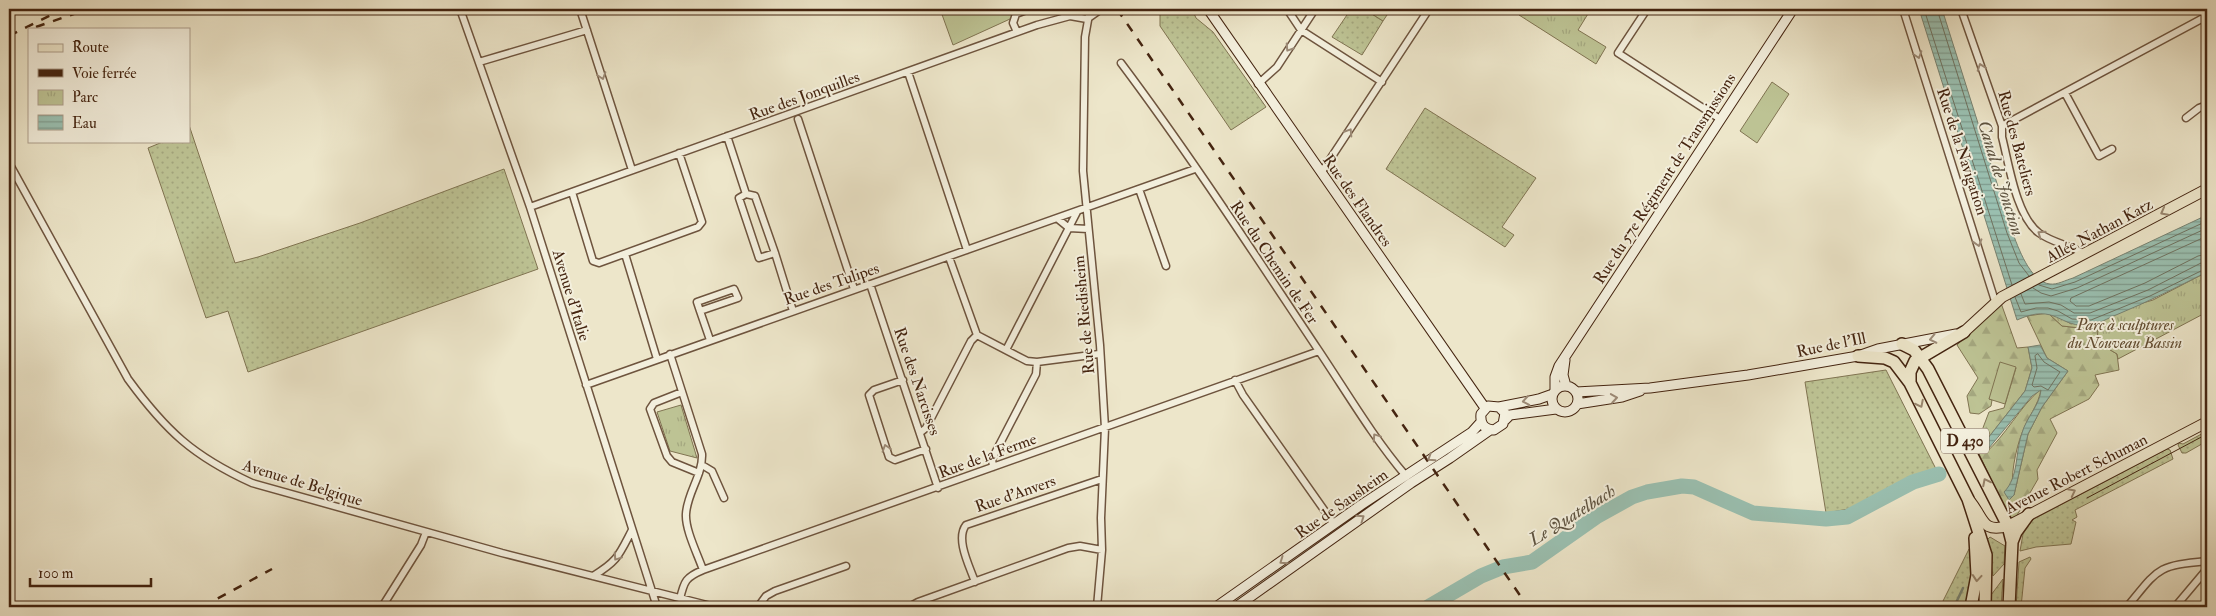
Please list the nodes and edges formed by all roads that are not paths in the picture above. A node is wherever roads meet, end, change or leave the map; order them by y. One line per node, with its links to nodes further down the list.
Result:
1 (460, 9): 19 (street, Avenue d'Italie)
2 (580, 9): 16 (street)
3 (1029, 9): 18 (street)
4 (1090, 9): 15 (street, Rue de Riedisheim)
5 (1101, 9): 15 (street)
6 (1208, 9): 23 (main road, Rue des Flandres)
7 (1287, 9): 17 (street)
8 (1314, 9): 17 (street)
9 (1429, 9): 22 (street)
10 (1647, 9): 26 (street)
11 (1903, 9): 55 (street, Rue de la Navigation, one-way to 55)
12 (1963, 9): 29 (street, Rue des Bateliers, one-way to 12)
13 (1788, 10): 26 (main road, Rue du 57e Régiment de Transmissions)
14 (2207, 16): 24 (street)
15 (1087, 19): 18 (street, Rue des Jonquilles); 42 (street, Rue de Riedisheim)
16 (587, 30): 19 (street); 35 (street, one-way to 35)
17 (1301, 30): 22 (street); 23 (street, one-way to 23)
18 (1017, 32): 21 (street, Rue des Jonquilles)
19 (479, 62): 41 (street, Avenue d'Italie)
20 (1121, 63): 34 (street, Rue du Chemin de Fer)
21 (908, 72): 30 (street, Rue des Jonquilles); 47 (street)
22 (1382, 82): 36 (street, one-way to 22)
23 (1258, 84): 36 (main road, Rue des Flandres)
24 (2065, 93): 29 (street); 31 (street)
25 (2207, 105): 27 (street)
26 (1720, 118): 69 (main road, Rue du 57e Régiment de Transmissions)
27 (2186, 118)
28 (798, 119): 54 (street)
29 (2002, 126): 50 (street, Rue des Bateliers, one-way to 29)
30 (727, 136): 32 (street, Rue des Jonquilles); 40 (street)
31 (2112, 149)
32 (679, 153): 35 (street, Rue des Jonquilles); 49 (street)
33 (9, 163): 104 (street, Avenue de Belgique)
34 (1195, 169): 37 (street, Rue des Tulipes); 63 (street, Rue du Chemin de Fer)
35 (632, 170): 39 (street, Rue des Jonquilles)
36 (1321, 172): 82 (main road, Rue des Flandres)
37 (1139, 188): 42 (street, Rue des Tulipes); 52 (street)
38 (2207, 189): 50 (main road, Allée Nathan Katz, one-way to 50)
39 (572, 192): 41 (street, Rue des Jonquilles); 49 (street)
40 (746, 194): 48 (street); 48 (street)
41 (530, 207): 74 (street, Avenue d'Italie)
42 (1086, 208): 43 (street, Rue des Tulipes); 46 (street, Rue de Riedisheim)
43 (1077, 212): 44 (street, Rue des Tulipes); 45 (street)
44 (1058, 218): 45 (street); 47 (street, Rue des Tulipes)
45 (1069, 228): 46 (street); 62 (street)
46 (1088, 229): 65 (street, Rue de Riedisheim)
47 (967, 250): 51 (street, Rue des Tulipes)
48 (774, 253): 57 (street)
49 (625, 254): 68 (street)
50 (2084, 254): 55 (main road, Allée Nathan Katz)
51 (949, 256): 53 (street, Rue des Tulipes); 59 (street)
52 (1166, 266)
53 (870, 284): 54 (street, Rue des Tulipes); 71 (street, Rue des Narcisses)
54 (854, 289): 57 (street, Rue des Tulipes)
55 (1999, 299): 58 (main road)
56 (700, 311): 56 (street); 60 (street)
57 (793, 311): 60 (street, Rue des Tulipes)
58 (1964, 332): 61 (main road, Rue de l'Ill, one-way to 61); 67 (highway)
59 (977, 335): 62 (street); 89 (street)
60 (710, 340): 64 (street, Rue des Tulipes)
61 (1902, 344): 66 (main road, Rue de l'Ill); 67 (highway, D 430)
62 (1006, 350): 70 (street)
63 (1319, 351): 72 (street, Rue de la Ferme); 95 (street, Rue du Chemin de Fer, one-way to 63)
64 (670, 354): 68 (street, Rue des Tulipes); 77 (street)
65 (1099, 354): 70 (street); 87 (street, Rue de Riedisheim)
66 (1858, 356): 73 (highway, D 430); 76 (main road, Rue de l'Ill)
67 (1920, 357): 73 (highway); 102 (highway, D 430, one-way to 67)
68 (657, 359): 74 (street, Rue des Tulipes)
69 (1564, 359): 75 (main road); 78 (main road, Rue du 57e Régiment de Transmissions)
70 (1037, 362): 92 (street)
71 (903, 380): 89 (street, Rue des Narcisses); 90 (street, one-way to 71)
72 (1234, 380): 87 (street, Rue de la Ferme); 101 (street)
73 (1910, 383): 98 (highway, D 430, one-way to 98)
74 (586, 385): 103 (street, Avenue d'Italie)
75 (1566, 386): 78 (main road); 79 (main road)
76 (1650, 388): 79 (main road, Rue de l'Ill); 80 (main road, Rue de l'Ill, one-way to 76)
77 (682, 392): 91 (street); 93 (street)
78 (1554, 392): 81 (main road, one-way to 81); 83 (main road)
79 (1576, 392): 80 (main road)
80 (1577, 404): 83 (main road)
81 (1500, 407): 82 (main road); 84 (main road)
82 (1485, 408): 85 (main road)
83 (1556, 409): 84 (main road)
84 (1505, 420): 88 (main road)
85 (1481, 422): 88 (main road); 95 (main road, Rue de Sausheim, one-way to 95)
86 (2207, 422): 100 (main road, Avenue Robert Schuman, one-way to 86)
87 (1105, 428): 92 (street, Rue de la Ferme); 94 (street, Rue de Riedisheim)
88 (1490, 430): 95 (main road, Rue de Sausheim)
89 (921, 432): 90 (street, Rue des Narcisses)
90 (926, 449): 96 (street, Rue des Narcisses)
91 (702, 465): 93 (street); 97 (street)
92 (993, 467): 96 (street, Rue de la Ferme)
93 (699, 472): 111 (street)
94 (1102, 479): 107 (street, Rue de Riedisheim); 113 (street, Rue d'Anvers)
95 (1408, 479): 101 (main road, Rue de Sausheim); 105 (main road, Rue de Sausheim, one-way to 95)
96 (938, 488): 111 (street, Rue de la Ferme)
97 (724, 498)
98 (1968, 499): 99 (highway, D 430); 102 (main road, Avenue Robert Schuman)
99 (1972, 514): 124 (highway, one-way to 124); 125 (highway, D 430)
100 (2029, 514): 102 (main road, Avenue Robert Schuman); 106 (highway)
101 (1334, 524): 105 (main road); 122 (main road, Rue de Sausheim, one-way to 122)
102 (2008, 526): 106 (highway, D 430)
103 (632, 530): 112 (street, one-way to 112); 114 (street, Avenue d'Italie)
104 (426, 532): 112 (street, Avenue de Belgique); 117 (street)
105 (1340, 533): 123 (main road, Rue de Sausheim)
106 (2012, 542): 126 (highway, D 430)
107 (1102, 550): 113 (street); 121 (street, Rue de Riedisheim)
108 (2207, 561): 127 (street)
109 (846, 566): 119 (street)
110 (2207, 569): 128 (street)
111 (703, 570): 115 (street, Rue de la Ferme)
112 (593, 576): 114 (street, Avenue de Belgique)
113 (975, 582): 120 (street)
114 (653, 591): 115 (street, Avenue de Belgique); 116 (street, Avenue d'Italie)
115 (680, 599): 118 (street, Avenue de Belgique)
116 (656, 606)
117 (382, 607)
118 (714, 607)
119 (758, 607)
120 (909, 607)
121 (1096, 607)
122 (1216, 607)
123 (1236, 607)
124 (1971, 607)
125 (1985, 607)
126 (2009, 607)
127 (2128, 607)
128 (2175, 607)

